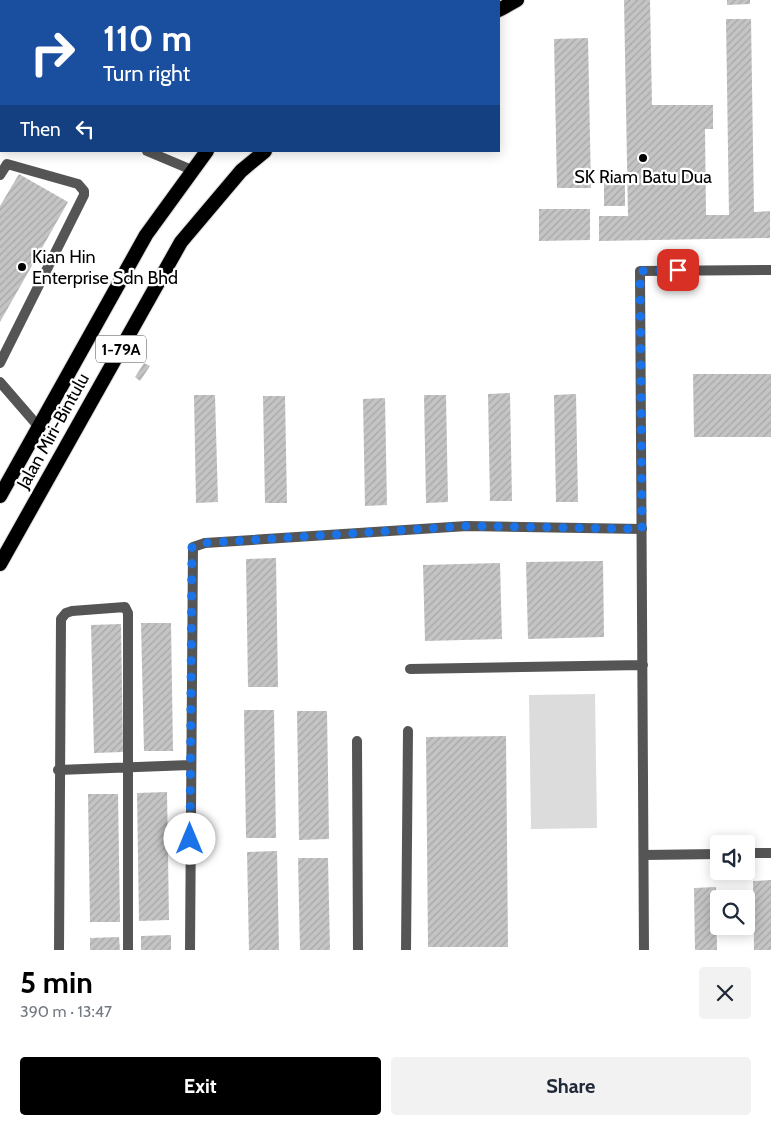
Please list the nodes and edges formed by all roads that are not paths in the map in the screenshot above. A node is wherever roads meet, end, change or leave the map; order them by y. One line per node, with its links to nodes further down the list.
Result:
1 (517, 0): 2 (highway)
2 (500, 9)
3 (149, 152): 6 (street)
4 (206, 152): 6 (highway, Jalan Miri-Bintulu)
5 (264, 152): 14 (highway, Jalan Miri-Bintulu / 1-79A)
6 (192, 170): 11 (highway, Jalan Miri-Bintulu)
7 (1, 171): 9 (street)
8 (771, 270): 13 (street)
9 (0, 363)
10 (0, 382): 11 (street)
11 (38, 426): 12 (highway, Jalan Miri-Bintulu)
12 (0, 496)
13 (642, 529): 15 (street); 19 (street)
14 (0, 564)
15 (643, 665): 16 (street); 25 (street)
16 (410, 669)
17 (408, 731): 30 (street)
18 (357, 741): 29 (street)
19 (190, 765): 20 (street); 28 (street)
20 (127, 769): 21 (street); 21 (street); 27 (street)
21 (58, 770): 26 (street)
22 (771, 853): 24 (street)
23 (710, 854): 25 (street)
24 (755, 854)
25 (644, 855): 31 (street)
26 (59, 950)
27 (128, 950)
28 (190, 950)
29 (358, 950)
30 (406, 950)
31 (644, 950)

